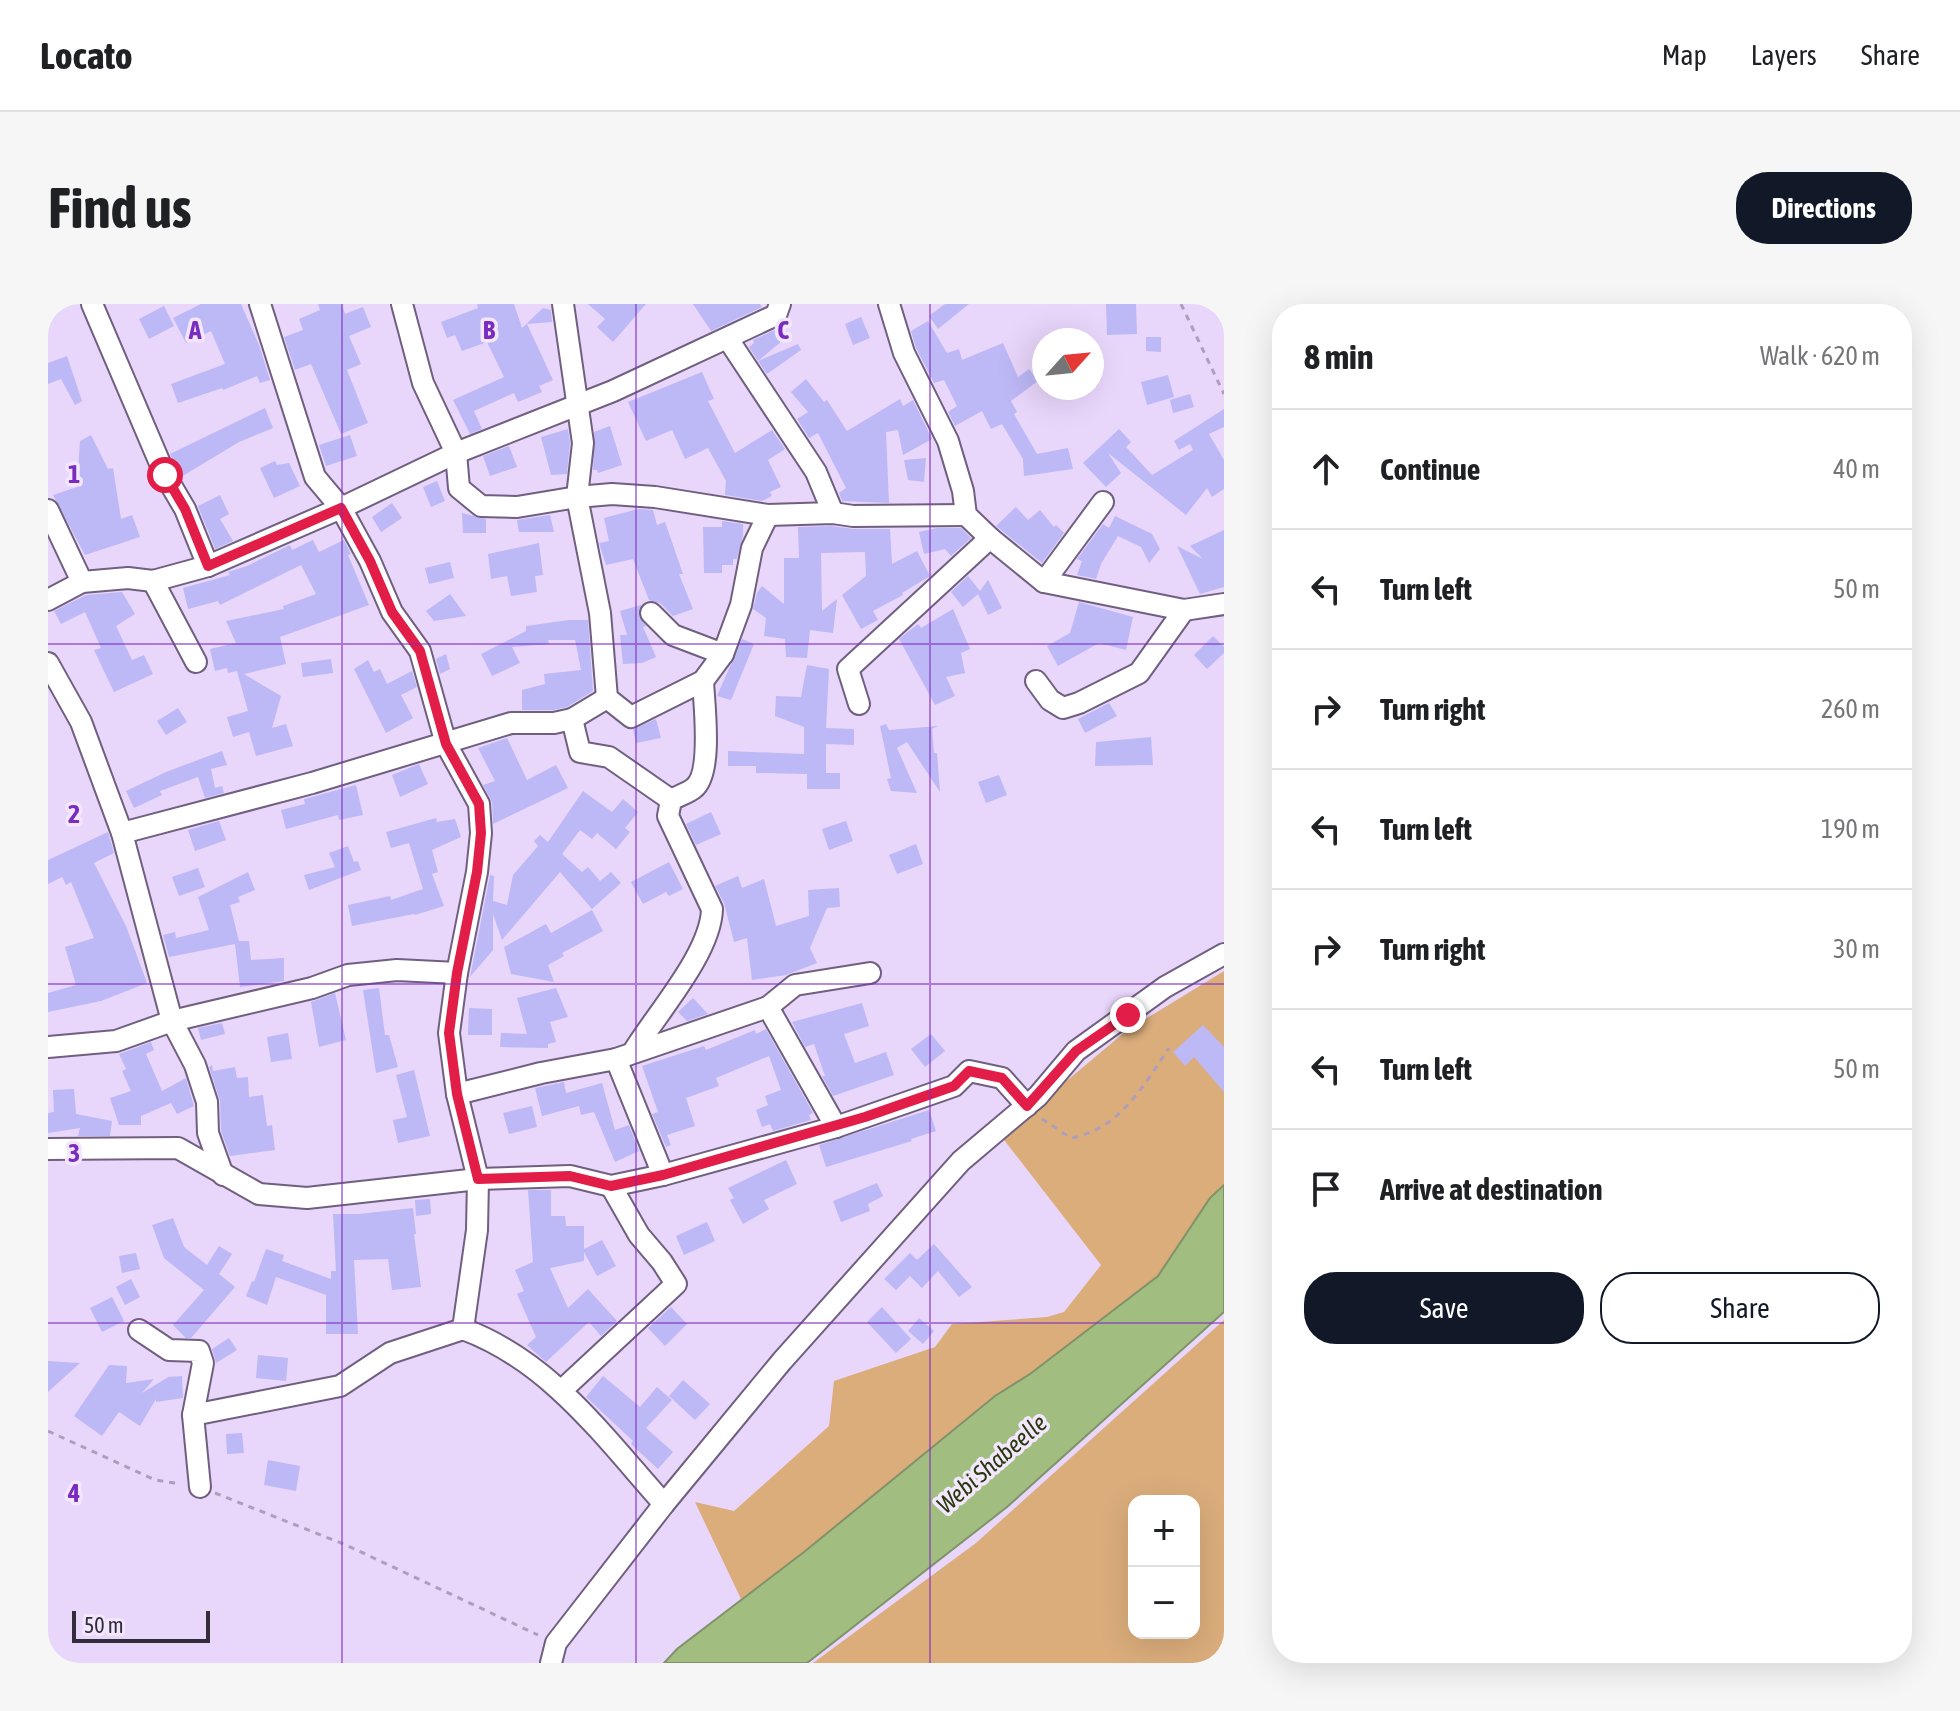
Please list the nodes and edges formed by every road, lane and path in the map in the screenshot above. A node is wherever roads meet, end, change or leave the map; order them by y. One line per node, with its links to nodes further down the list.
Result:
1 (92, 304): 20 (street)
2 (260, 304): 14 (street)
3 (402, 304): 11 (street)
4 (563, 304): 10 (street)
5 (780, 304): 8 (street)
6 (889, 304): 18 (street)
7 (1181, 304): 9 (path)
8 (728, 339): 10 (street); 16 (street)
9 (1224, 394)
10 (576, 406): 11 (street); 12 (street)
11 (456, 453): 12 (street); 14 (street)
12 (577, 497): 17 (street); 33 (street)
13 (1103, 502): 23 (street)
14 (341, 508): 20 (street); 36 (street)
15 (48, 510): 22 (street)
16 (833, 513): 17 (street); 18 (street)
17 (768, 515): 28 (street)
18 (966, 515): 19 (street)
19 (990, 538): 23 (street); 34 (street)
20 (208, 566): 21 (street)
21 (153, 581): 22 (street); 29 (street)
22 (82, 582): 24 (street)
23 (1044, 582): 26 (street)
24 (48, 600)
25 (1224, 604): 26 (street)
26 (1184, 610): 32 (street)
27 (651, 613): 28 (street)
28 (723, 654): 31 (street)
29 (196, 662)
30 (48, 663): 38 (street)
31 (703, 681): 33 (street); 37 (street)
32 (1036, 681)
33 (607, 698): 35 (street)
34 (859, 704)
35 (572, 719): 36 (street); 37 (street)
36 (446, 744): 38 (street); 40 (street)
37 (671, 800): 46 (street)
38 (122, 833): 43 (street)
39 (1224, 954): 48 (street)
40 (457, 973): 43 (street); 47 (street)
41 (870, 973): 42 (street)
42 (768, 1007): 46 (street); 49 (street)
43 (172, 1021): 44 (street); 51 (street)
44 (49, 1045)
45 (1169, 1048): 48 (path)
46 (625, 1056): 47 (street); 52 (street)
47 (457, 1094): 53 (street)
48 (1027, 1106): 49 (street); 61 (street)
49 (836, 1127): 52 (street)
50 (48, 1149): 51 (street)
51 (223, 1175): 53 (street)
52 (663, 1175): 54 (street)
53 (478, 1179): 54 (street); 55 (street)
54 (611, 1186): 57 (street)
55 (463, 1329): 57 (street); 58 (street)
56 (139, 1330): 58 (street)
57 (562, 1390): 61 (street)
58 (193, 1415): 60 (street)
59 (48, 1431): 60 (path)
60 (200, 1487): 62 (path)
61 (664, 1504): 62 (street)
62 (554, 1653)

